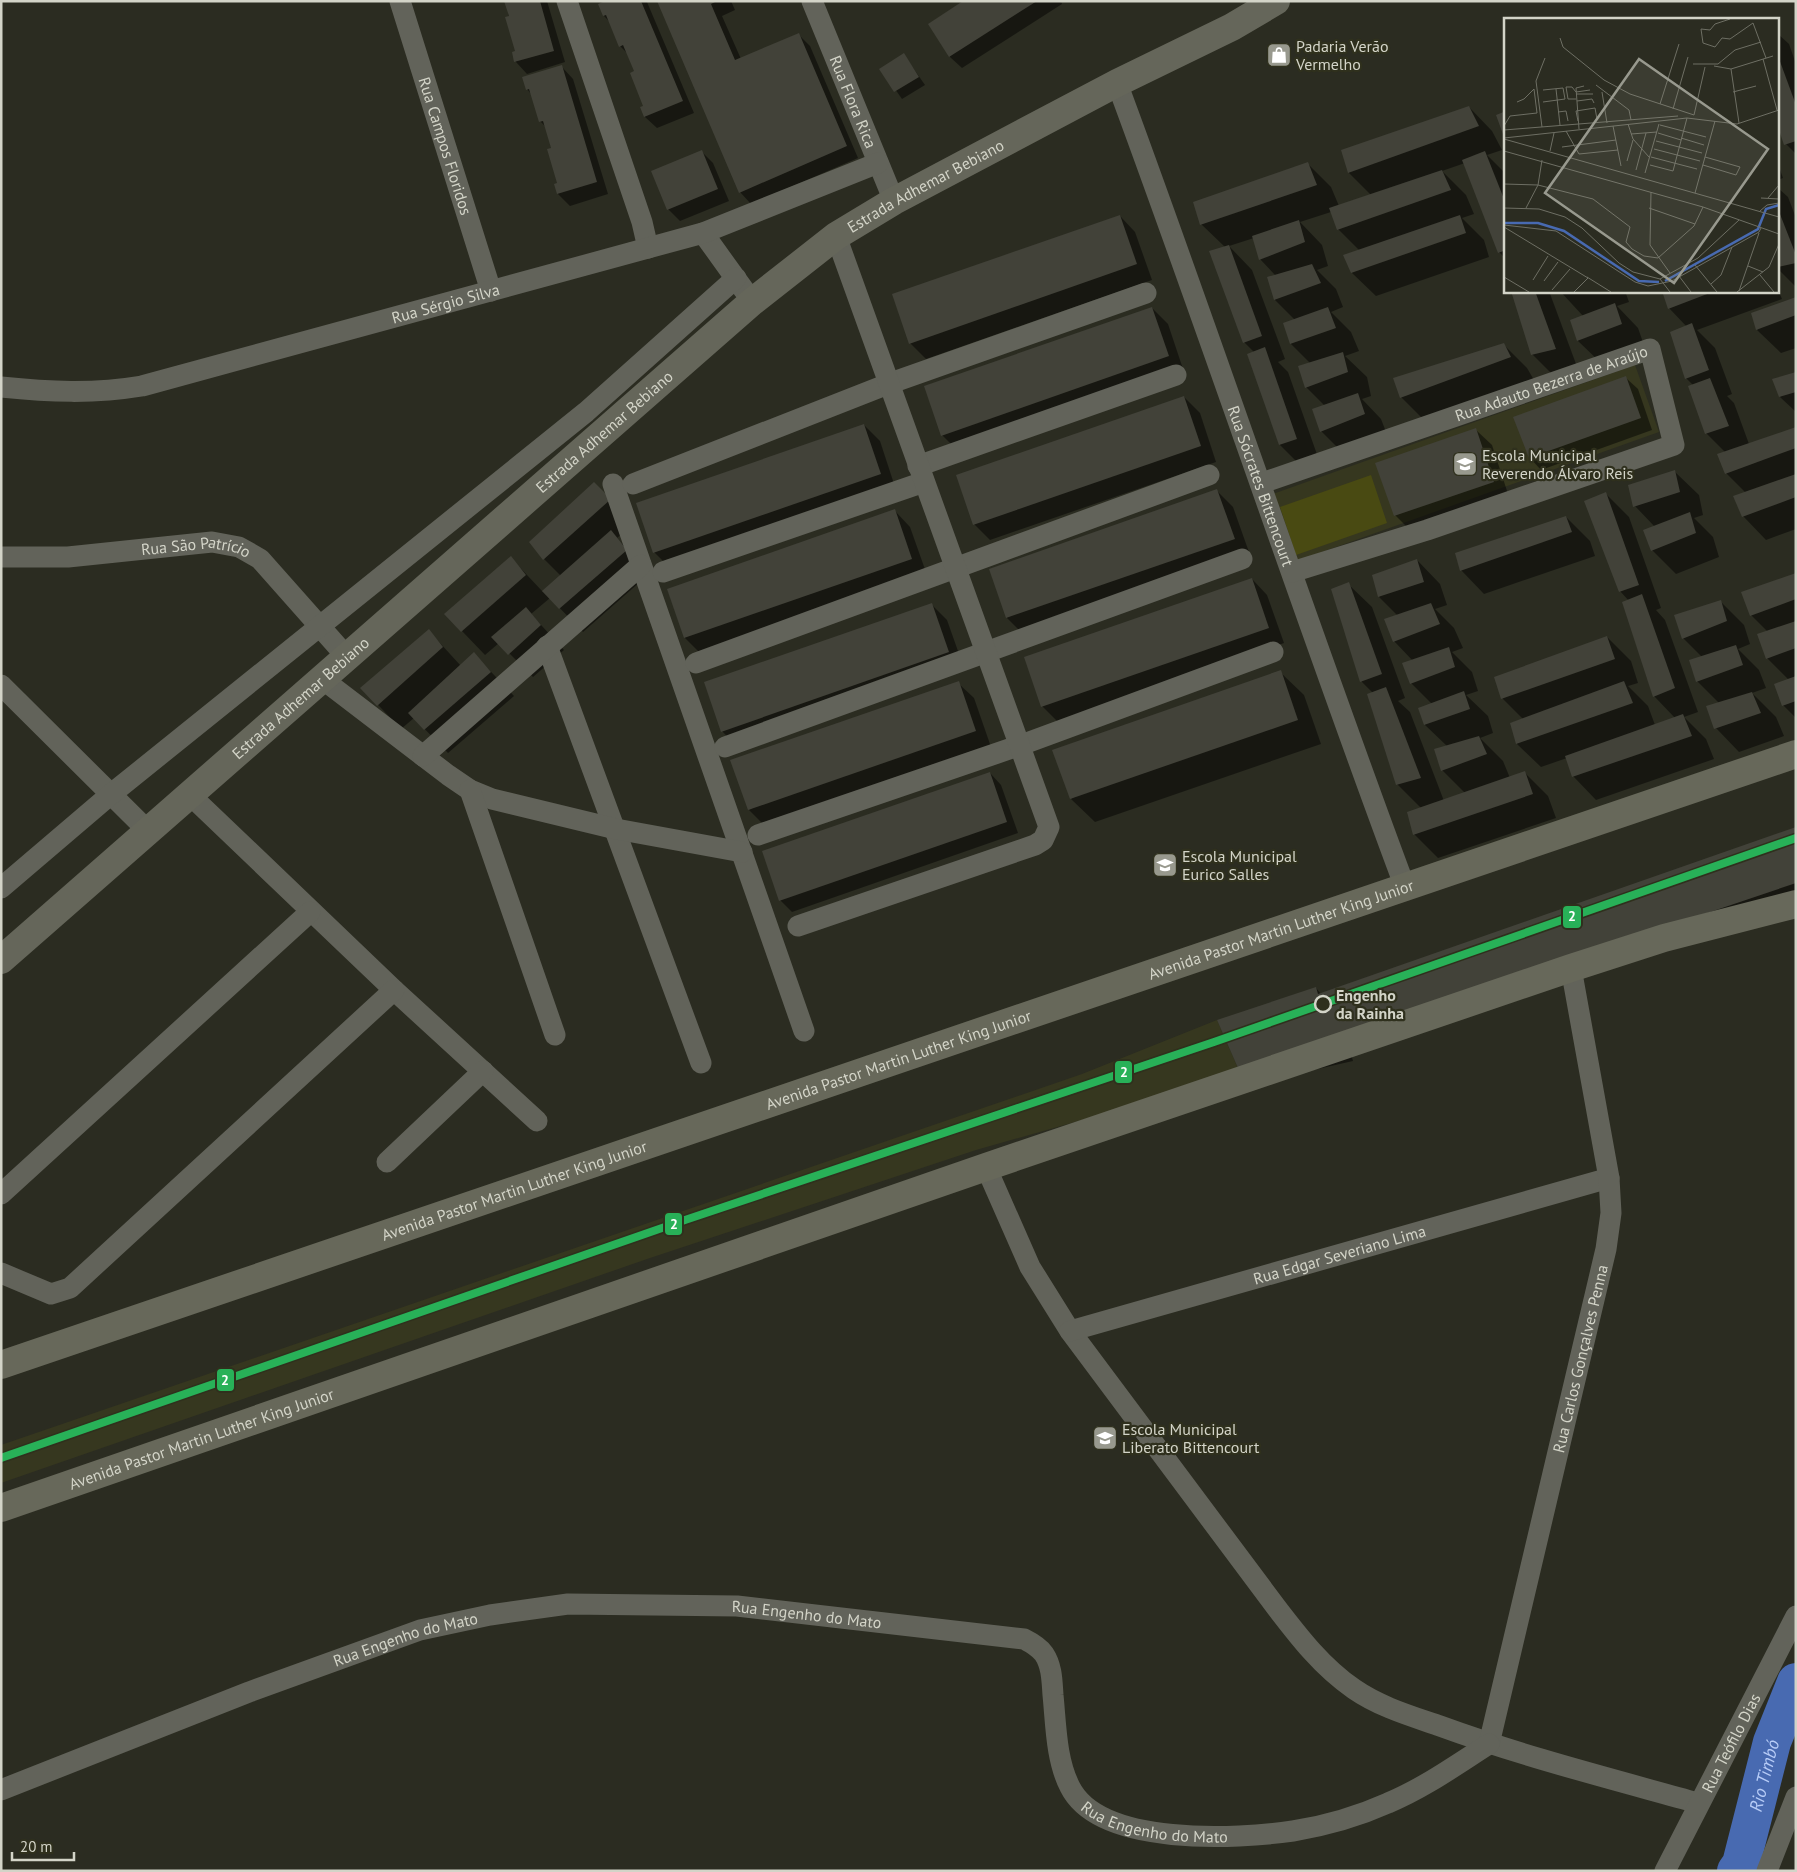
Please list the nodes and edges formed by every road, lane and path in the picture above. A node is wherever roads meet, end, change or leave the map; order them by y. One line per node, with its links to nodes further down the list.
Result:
1 (400, 1): 12 (street, Rua Campos Floridos)
2 (567, 1): 10 (street)
3 (812, 1): 6 (street, Rua Flora Rica)
4 (1276, 1): 5 (main road, Estrada Adhemar Bebiano)
5 (1117, 83): 7 (main road, Estrada Adhemar Bebiano); 20 (street, Rua Sócrates Bittencourt)
6 (878, 163): 7 (street, Rua Flora Rica); 8 (street, Rua Sérgio Silva)
7 (894, 201): 9 (main road, Estrada Adhemar Bebiano)
8 (704, 233): 10 (street, Rua Sérgio Silva); 11 (street)
9 (836, 236): 14 (main road, Estrada Adhemar Bebiano); 16 (street)
10 (648, 248): 12 (street, Rua Sérgio Silva)
11 (736, 278): 14 (street); 27 (street, Estrada Adhemar Bebiano)
12 (491, 291): 17 (street, Rua Sérgio Silva)
13 (1146, 293): 16 (street)
14 (752, 302): 31 (main road, Estrada Adhemar Bebiano)
15 (1176, 375): 18 (street)
16 (888, 384): 18 (street); 23 (street)
17 (1, 387)
18 (921, 474): 24 (street); 25 (street)
19 (1209, 475): 24 (street)
20 (1262, 483): 26 (street, Rua Sócrates Bittencourt); 26 (street, Rua Adauto Bezerra de Araújo)
21 (1, 557): 27 (street, Rua São Patrício)
22 (1242, 559): 29 (street)
23 (641, 565): 28 (street); 45 (street)
24 (957, 569): 29 (street); 32 (street)
25 (663, 572)
26 (1292, 572): 46 (street, Rua Sócrates Bittencourt)
27 (319, 625): 31 (street, Rua São Patrício); 41 (street, Estrada Adhemar Bebiano)
28 (547, 646): 38 (street); 42 (street)
29 (987, 650): 35 (street); 36 (street)
30 (1273, 652): 35 (street)
31 (346, 656): 33 (main road, Estrada Adhemar Bebiano)
32 (696, 663)
33 (321, 678): 38 (street); 40 (main road, Estrada Adhemar Bebiano)
34 (1, 685): 41 (street)
35 (1021, 745): 44 (street); 50 (street)
36 (725, 747)
37 (1796, 754): 46 (main road, Avenida Pastor Martin Luther King Junior)
38 (422, 756): 39 (street)
39 (470, 790): 42 (street); 55 (street)
40 (189, 794): 43 (main road, Estrada Adhemar Bebiano); 49 (street)
41 (110, 795): 43 (street); 47 (street, Estrada Adhemar Bebiano)
42 (616, 829): 45 (street); 56 (street)
43 (147, 830): 51 (main road, Estrada Adhemar Bebiano)
44 (758, 835)
45 (742, 852): 54 (street)
46 (1404, 887): 65 (main road, Avenida Pastor Martin Luther King Junior)
47 (1, 888)
48 (1796, 904): 52 (main road, Avenida Pastor Martin Luther King Junior)
49 (310, 912): 53 (street); 62 (street)
50 (798, 926)
51 (1, 960)
52 (1571, 968): 60 (main road, Avenida Pastor Martin Luther King Junior); 61 (street, Rua Carlos Gonçalves Penna)
53 (394, 990): 57 (street); 63 (street)
54 (804, 1031)
55 (555, 1035)
56 (700, 1063)
57 (483, 1071): 58 (street); 59 (street)
58 (537, 1120)
59 (387, 1162)
60 (986, 1167): 64 (street); 66 (main road, Avenida Pastor Martin Luther King Junior)
61 (1610, 1178): 64 (street, Rua Edgar Severiano Lima); 68 (street, Rua Carlos Gonçalves Penna)
62 (1, 1194)
63 (1, 1273)
64 (1070, 1331): 68 (street)
65 (1, 1365)
66 (1, 1508)
67 (1796, 1616): 71 (street, Rua Teófilo Dias)
68 (1489, 1744): 69 (street, Rua Engenho do Mato); 71 (street)
69 (1, 1790)
70 (1796, 1797): 73 (street)
71 (1698, 1803): 72 (street, Rua Teófilo Dias)
72 (1664, 1871)
73 (1767, 1871)

